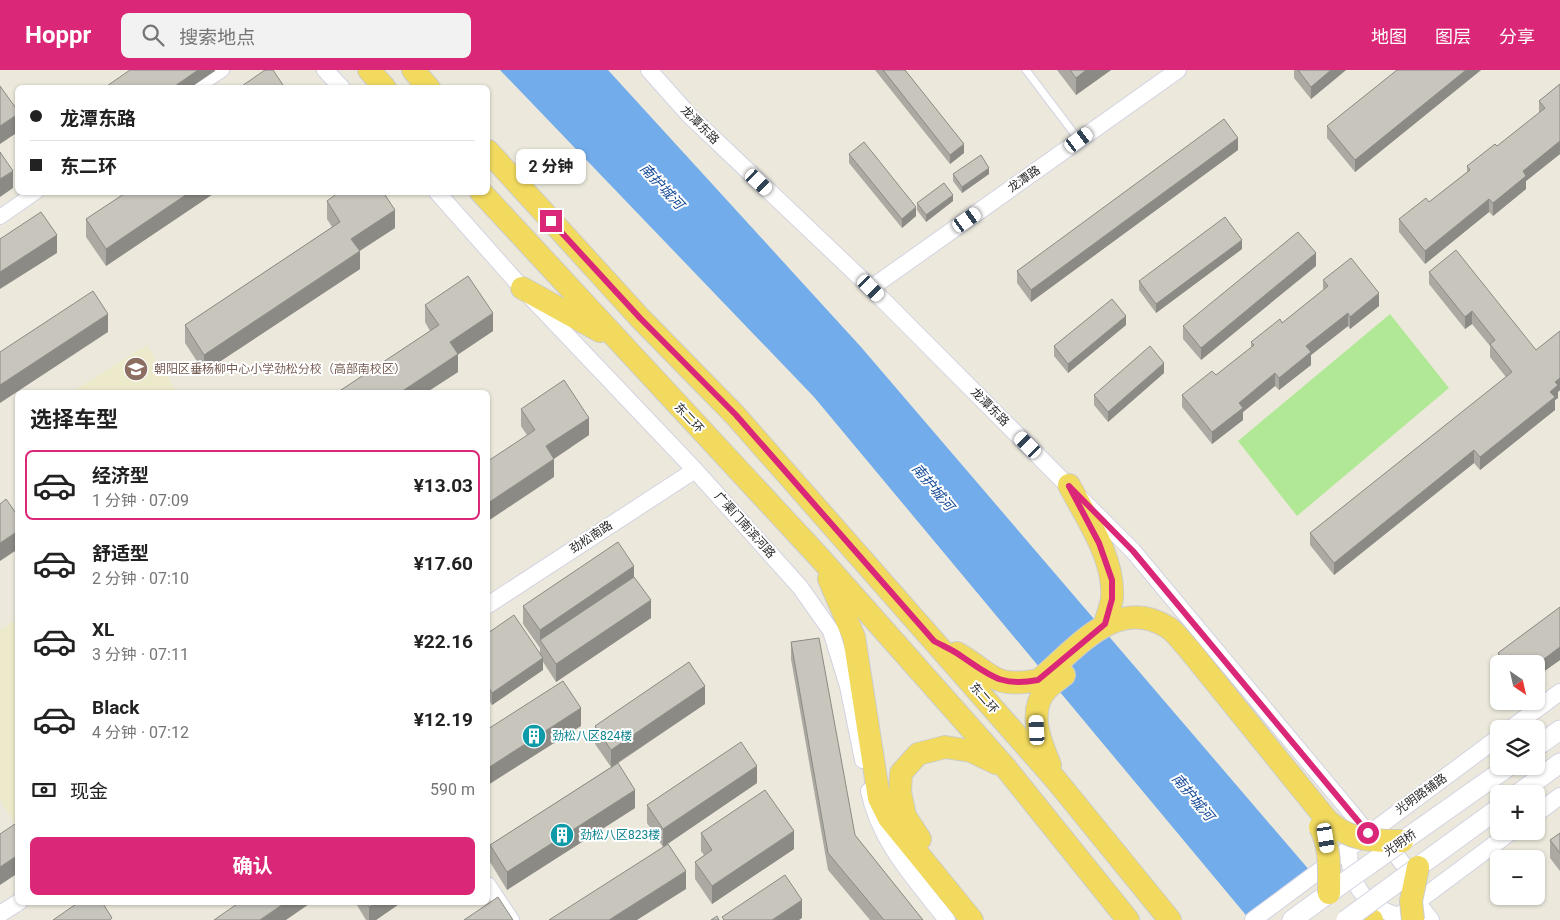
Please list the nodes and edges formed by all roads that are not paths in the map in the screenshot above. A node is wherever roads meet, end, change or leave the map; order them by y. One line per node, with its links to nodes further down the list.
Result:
1 (222, 70): 8 (street)
2 (325, 70): 9 (street)
3 (369, 70): 10 (highway)
4 (413, 70): 11 (highway)
5 (648, 70): 19 (street, 龙潭东路)
6 (1026, 70): 12 (lane)
7 (1178, 70): 12 (street, 龙潭路)
8 (200, 85)
9 (339, 85)
10 (382, 85)
11 (426, 85)
12 (1079, 140): 19 (street, 龙潭路)
13 (490, 153): 26 (highway, 东二环)
14 (32, 195): 17 (street)
15 (440, 195): 18 (street, 广渠门南滨河路)
16 (484, 195): 20 (highway, 东二环)
17 (0, 217)
18 (522, 288): 20 (highway); 21 (street, 广渠门南滨河路)
19 (871, 288): 22 (street, 龙潭东路)
20 (616, 340): 23 (highway, 东二环)
21 (695, 470): 24 (street, 劲松南路); 53 (street, 广渠门南滨河路)
22 (1069, 486): 25 (highway); 42 (street, 龙潭东路)
23 (820, 558): 34 (highway, 东二环); 54 (highway)
24 (490, 604)
25 (1108, 630): 27 (highway); 41 (highway)
26 (934, 641): 27 (highway); 36 (highway, 东二环)
27 (1042, 685): 36 (highway)
28 (1560, 692): 29 (street)
29 (1522, 720)
30 (1560, 730): 31 (main road)
31 (1545, 741)
32 (1490, 744): 42 (street, 光明路辅路)
33 (1560, 763): 37 (main road)
34 (1005, 767): 55 (highway); 56 (highway, 东二环)
35 (1496, 775): 44 (main road, 光明桥, bridge)
36 (1056, 780): 57 (highway, 东二环)
37 (1530, 785)
38 (1560, 796): 39 (street)
39 (1545, 807)
40 (1490, 815): 46 (main road)
41 (1324, 823): 44 (highway, bridge); 48 (highway, bridge)
42 (1368, 833): 45 (street, 光明路辅路); 51 (street, 龙潭东路)
43 (1500, 840): 51 (street)
44 (1402, 841): 48 (main road, 光明桥, bridge)
45 (1349, 848): 51 (street); 58 (street, 光明路辅路)
46 (1418, 867): 51 (highway, bridge); 60 (main road, bridge)
47 (490, 887): 52 (street)
48 (1329, 892): 59 (main road, 光明桥)
49 (15, 905): 50 (street)
50 (0, 914)
51 (1405, 914): 63 (street)
52 (512, 920)
53 (947, 920)
54 (972, 920)
55 (984, 920)
56 (1128, 920)
57 (1170, 920)
58 (1253, 920)
59 (1292, 920)
60 (1346, 920)
61 (1353, 920): 62 (highway)
62 (1372, 920)
63 (1431, 920)

